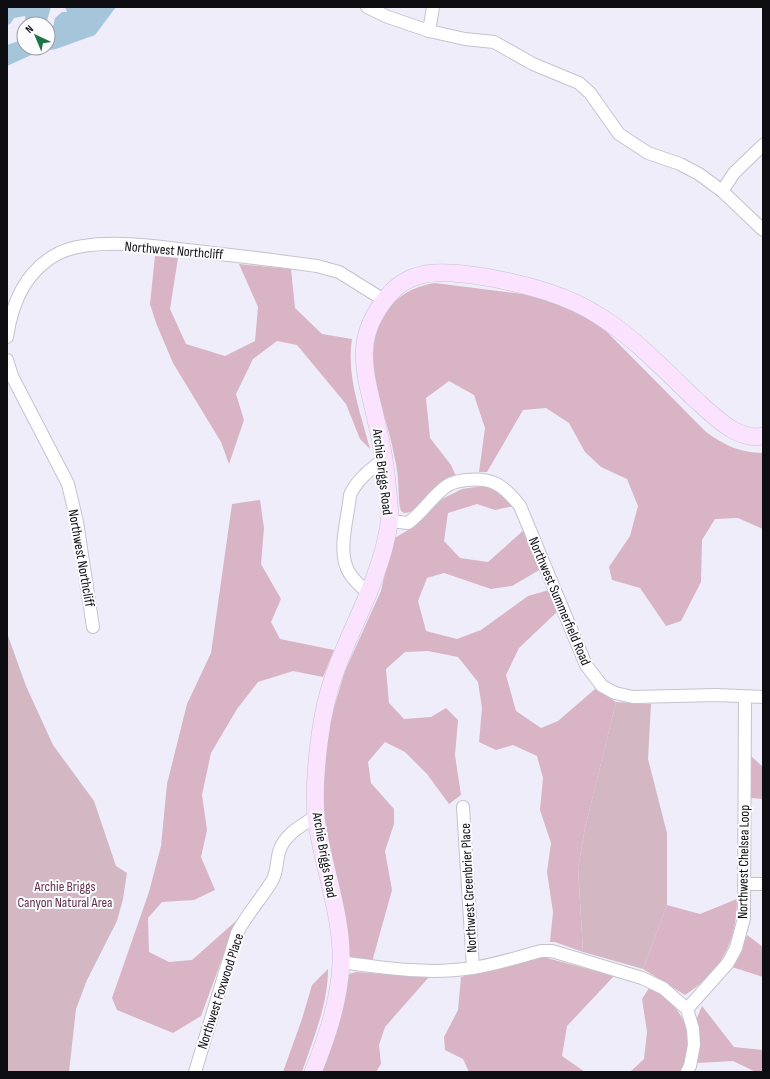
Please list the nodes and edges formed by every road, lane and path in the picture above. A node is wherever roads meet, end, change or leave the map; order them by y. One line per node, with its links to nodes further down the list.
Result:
1 (367, 7): 3 (street)
2 (433, 7): 3 (street)
3 (429, 31): 5 (street)
4 (763, 145): 5 (street)
5 (722, 191): 6 (street)
6 (763, 230)
7 (384, 300): 8 (street, Northwest Northcliff); 10 (street, Archie Briggs Road); 11 (street, Archie Briggs Road)
8 (7, 337)
9 (7, 360): 14 (street, Northwest Northcliff)
10 (763, 436)
11 (384, 460): 12 (street, Archie Briggs Road); 13 (street)
12 (390, 522): 13 (street, Archie Briggs Road); 15 (street, Northwest Summerfield Road)
13 (369, 594): 18 (street, Archie Briggs Road)
14 (94, 626)
15 (745, 697): 16 (street, Northwest Summerfield Road); 19 (street, Northwest Chelsea Loop)
16 (763, 697)
17 (463, 807): 22 (street, Northwest Greenbrier Place)
18 (316, 816): 21 (street, Archie Briggs Road); 24 (street, Northwest Foxwood Place)
19 (744, 884): 20 (street); 23 (street, Northwest Chelsea Loop)
20 (763, 884)
21 (341, 962): 22 (street); 25 (street, Archie Briggs Road)
22 (473, 968): 23 (street)
23 (687, 1009): 26 (street)
24 (195, 1072)
25 (313, 1072)
26 (687, 1072)

